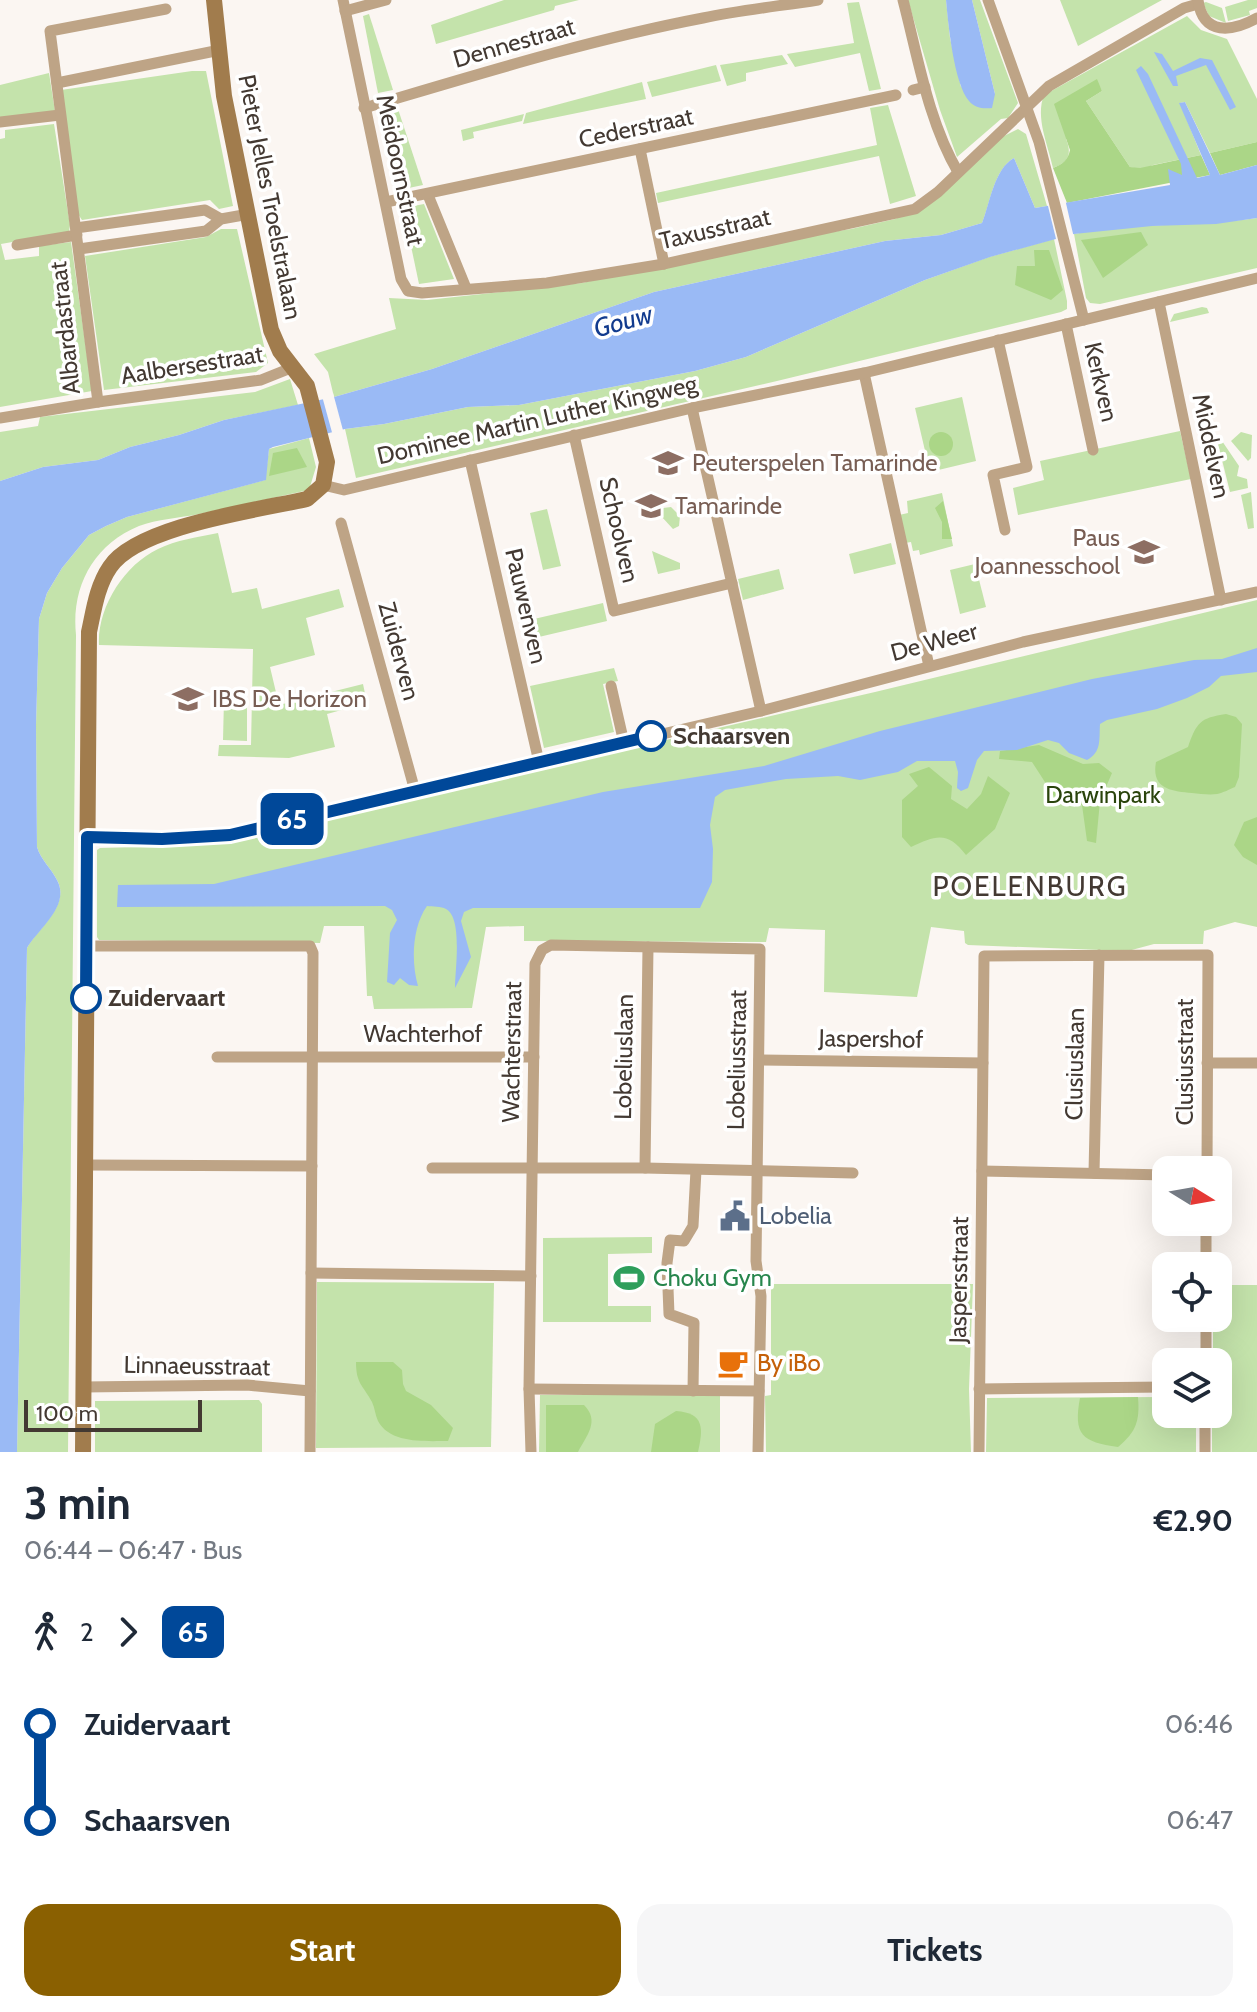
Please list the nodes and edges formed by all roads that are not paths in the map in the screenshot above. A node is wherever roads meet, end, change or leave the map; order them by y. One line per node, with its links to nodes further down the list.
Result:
1 (214, 0): 10 (street, Pieter Jelles Troelstralaan)
2 (386, 0): 7 (street)
3 (818, 0): 14 (street, Dennestraat)
4 (903, 0): 18 (street)
5 (991, 1): 13 (street)
6 (1198, 2): 9 (street); 13 (street, Taxusstraat)
7 (344, 6): 14 (street, Meidoornstraat)
8 (166, 9): 11 (street, Albardastraat)
9 (1257, 18)
10 (220, 50): 11 (street); 21 (street, Pieter Jelles Troelstralaan)
11 (57, 83): 15 (street, Albardastraat)
12 (896, 95): 17 (street, Cederstraat)
13 (1025, 106): 18 (street, Taxusstraat); 30 (street)
14 (364, 108): 20 (street, Meidoornstraat)
15 (60, 115): 16 (street); 23 (street, Albardastraat)
16 (0, 122)
17 (640, 149): 19 (street, Cederstraat); 26 (street)
18 (958, 172): 26 (street, Taxusstraat)
19 (428, 195): 20 (street, Cederstraat); 28 (street)
20 (386, 202): 28 (street, Meidoornstraat)
21 (249, 214): 22 (street); 33 (street, Pieter Jelles Troelstralaan)
22 (221, 219): 23 (street); 25 (street)
23 (76, 231): 24 (street, Albardastraat); 25 (street)
24 (17, 245)
25 (79, 249): 35 (street, Albardastraat)
26 (664, 264): 28 (street, Taxusstraat)
27 (1257, 278): 29 (street, Dominee Martin Luther Kingweg)
28 (466, 288)
29 (1159, 302): 30 (street, Dominee Martin Luther Kingweg); 46 (street, Middelven)
30 (1084, 320): 31 (street, Dominee Martin Luther Kingweg)
31 (1066, 324): 32 (street, Dominee Martin Luther Kingweg); 39 (street, Kerkven)
32 (998, 340): 34 (street, Dominee Martin Luther Kingweg); 43 (street)
33 (291, 368): 35 (street, Aalbersestraat); 41 (street, Pieter Jelles Troelstralaan)
34 (864, 373): 36 (street, Dominee Martin Luther Kingweg); 47 (street)
35 (98, 402): 37 (street, Albardastraat)
36 (692, 408): 38 (street, Dominee Martin Luther Kingweg); 44 (street)
37 (0, 418)
38 (574, 435): 40 (street, Dominee Martin Luther Kingweg); 44 (street, Schoolven)
39 (1093, 450)
40 (470, 460): 41 (street, Dominee Martin Luther Kingweg); 51 (street, Pauwenven)
41 (323, 485): 53 (street, Dominee Martin Luther Kingweg)
42 (341, 523): 52 (street, Zuiderven)
43 (1005, 530)
44 (732, 583): 49 (street)
45 (1257, 592): 46 (street, De Weer)
46 (1221, 600): 47 (street, De Weer)
47 (929, 666): 49 (street, De Weer)
48 (611, 686): 50 (street)
49 (761, 711): 50 (street, De Weer)
50 (624, 743): 51 (street, De Weer)
51 (539, 762): 52 (street, De Weer)
52 (415, 791): 53 (street, De Weer)
53 (87, 837): 54 (street)
54 (87, 946): 57 (street); 65 (street)
55 (648, 947): 59 (street, Wachterstraat); 60 (street, Lobeliusstraat); 69 (street, Lobeliuslaan)
56 (1099, 955): 61 (street, Jaspersstraat); 62 (street, Clusiusstraat); 74 (street, Clusiuslaan)
57 (312, 1055): 58 (street); 59 (street, Wachterhof); 66 (street)
58 (217, 1057)
59 (534, 1057): 67 (street, Wachterstraat)
60 (759, 1060): 61 (street, Jaspershof); 72 (street, Lobeliusstraat)
61 (983, 1063): 71 (street, Jaspersstraat)
62 (1207, 1063): 63 (street); 64 (street, Clusiusstraat)
63 (1257, 1063)
64 (1207, 1156)
65 (85, 1165): 66 (street); 78 (street)
66 (312, 1166): 76 (street)
67 (532, 1167): 68 (street); 69 (street); 77 (street, Wachterstraat)
68 (432, 1168)
69 (645, 1168): 70 (street)
70 (696, 1170): 72 (street); 83 (street)
71 (982, 1171): 74 (street); 81 (street, Jaspersstraat)
72 (757, 1172): 73 (street); 84 (street, Lobeliusstraat)
73 (853, 1173)
74 (1094, 1173): 75 (street)
75 (1152, 1175)
76 (311, 1273): 77 (street); 82 (street)
77 (531, 1276): 80 (street, Wachterstraat)
78 (84, 1387): 82 (street, Linnaeusstraat); 86 (street)
79 (1152, 1387): 81 (street)
80 (529, 1389): 83 (street); 88 (street, Wachterstraat)
81 (979, 1389): 90 (street, Jaspersstraat)
82 (310, 1391): 87 (street)
83 (693, 1391): 84 (street)
84 (759, 1391): 89 (street, Lobeliusstraat)
85 (1205, 1428): 91 (street)
86 (83, 1452)
87 (310, 1452)
88 (531, 1452)
89 (758, 1452)
90 (979, 1452)
91 (1205, 1452)

